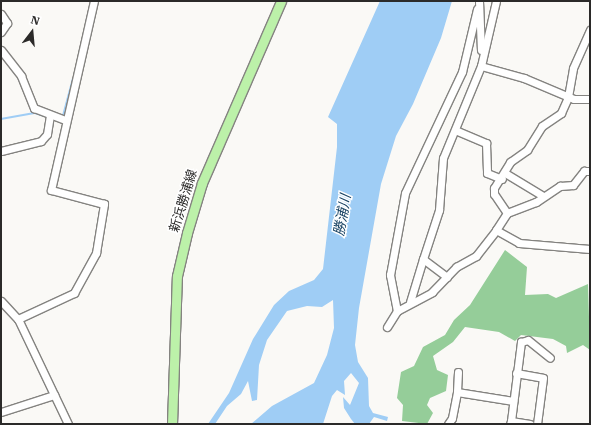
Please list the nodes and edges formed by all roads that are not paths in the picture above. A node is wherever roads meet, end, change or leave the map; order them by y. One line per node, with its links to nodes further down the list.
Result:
1 (94, 1): 14 (street)
2 (281, 1): 39 (main road, 新浜勝浦線)
3 (479, 1): 5 (street)
4 (496, 1): 10 (street)
5 (477, 9): 10 (street); 27 (street)
6 (1, 14): 8 (street)
7 (590, 30): 11 (street)
8 (1, 32)
9 (1, 50): 13 (street)
10 (481, 64): 11 (street); 15 (street)
11 (568, 97): 12 (street); 18 (street)
12 (590, 99)
13 (50, 116): 14 (street); 16 (street)
14 (66, 120): 28 (street)
15 (455, 130): 18 (street); 23 (street)
16 (1, 151)
17 (590, 171): 19 (street)
18 (504, 176): 19 (street); 20 (street)
19 (543, 196): 20 (street)
20 (507, 213): 21 (street)
21 (496, 230): 22 (street); 24 (street)
22 (590, 249)
23 (423, 258): 24 (street); 26 (street)
24 (447, 277): 26 (street)
25 (1, 301): 28 (street)
26 (410, 302): 27 (street)
27 (397, 311): 29 (street)
28 (18, 319): 34 (street)
29 (387, 326)
30 (550, 358): 32 (street)
31 (458, 372): 33 (street)
32 (516, 373): 35 (street); 42 (street)
33 (456, 392): 35 (street); 40 (street)
34 (54, 395): 36 (street); 38 (street)
35 (513, 401): 37 (street)
36 (1, 412)
37 (510, 422): 41 (street)
38 (68, 424)
39 (172, 424)
40 (450, 424)
41 (530, 424)
42 (537, 424)

